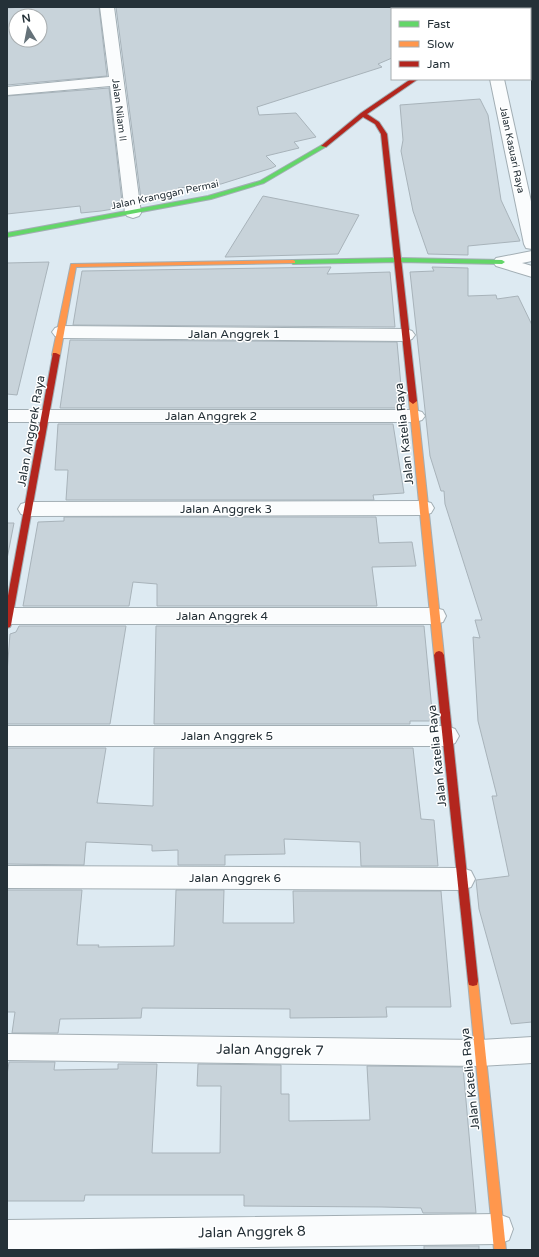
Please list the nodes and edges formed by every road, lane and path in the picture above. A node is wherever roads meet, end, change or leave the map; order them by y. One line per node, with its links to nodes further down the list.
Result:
1 (107, 7): 4 (street, Jalan Nilam II)
2 (414, 80): 6 (street, Jalan Kranggan Permai)
3 (497, 80): 7 (street, Jalan Kasuari Raya)
4 (116, 81): 5 (street); 9 (street, Jalan Nilam II)
5 (7, 91)
6 (363, 114): 9 (street, Jalan Kranggan Permai); 13 (street, Jalan Katelia Raya)
7 (516, 168): 8 (street); 11 (street, Jalan Kasuari Raya)
8 (532, 168)
9 (133, 213): 10 (street, Jalan Kranggan Permai)
10 (7, 235)
11 (532, 244)
12 (532, 256): 14 (street)
13 (399, 260): 14 (street); 16 (street, Jalan Anggrek Raya); 17 (street, Jalan Katelia Raya)
14 (502, 262): 15 (street)
15 (532, 272)
16 (61, 332): 17 (street, Jalan Anggrek 1); 18 (street, Jalan Anggrek Raya)
17 (406, 335): 20 (street, Jalan Katelia Raya)
18 (46, 415): 19 (street, Jalan Anggrek 2); 20 (street, Jalan Anggrek 2); 22 (street, Jalan Anggrek Raya)
19 (7, 416)
20 (414, 416): 21 (street, Jalan Katelia Raya)
21 (424, 508): 22 (street, Jalan Anggrek 3); 23 (street, Jalan Katelia Raya)
22 (28, 510): 24 (street, Jalan Anggrek Raya)
23 (435, 616): 24 (street, Jalan Anggrek 4); 26 (street, Jalan Katelia Raya)
24 (8, 621)
25 (7, 736): 26 (street, Jalan Anggrek 5)
26 (448, 736): 28 (street, Jalan Katelia Raya)
27 (7, 877): 28 (street, Jalan Anggrek 6)
28 (462, 879): 31 (street, Jalan Katelia Raya)
29 (7, 1047): 31 (street, Jalan Anggrek 7)
30 (532, 1050): 31 (street, Jalan Anggrek 7)
31 (480, 1053): 33 (street, Jalan Katelia Raya)
32 (7, 1235): 33 (street, Jalan Anggrek 8)
33 (499, 1239)

